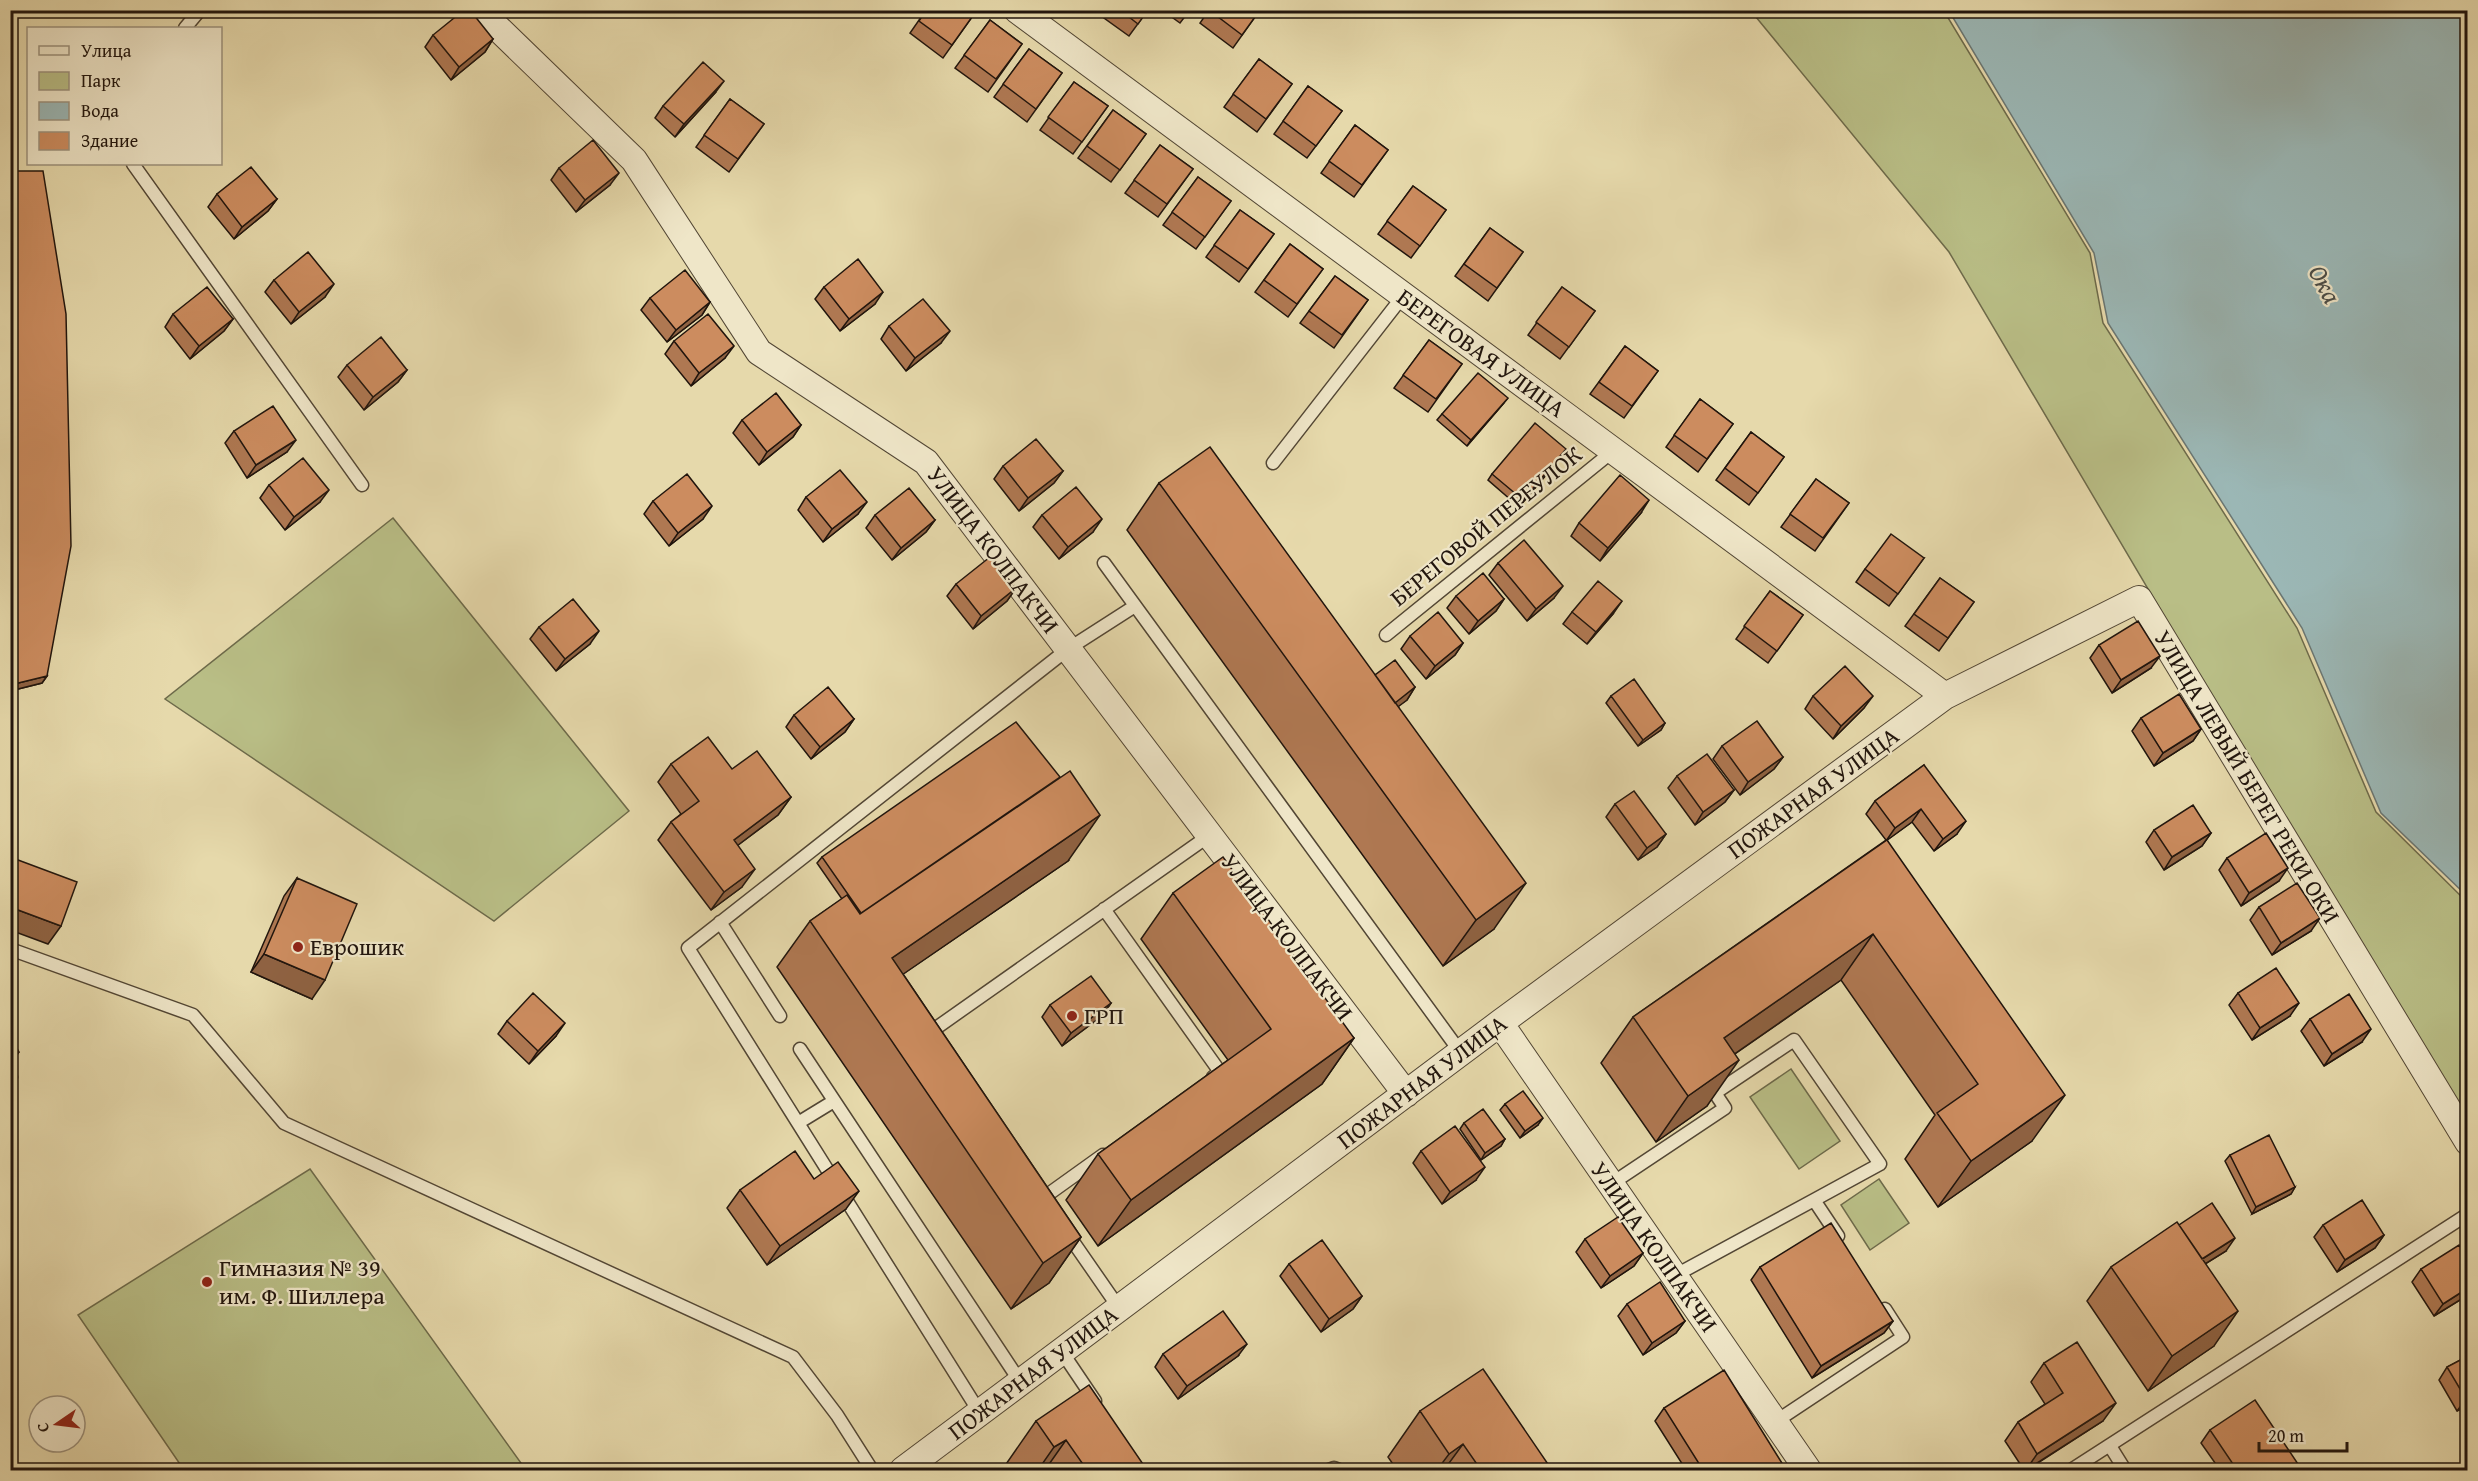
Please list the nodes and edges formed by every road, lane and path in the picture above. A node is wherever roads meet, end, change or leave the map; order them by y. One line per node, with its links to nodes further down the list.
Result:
1 (200, 10): 4 (lane)
2 (479, 10): 13 (street, УЛИЦА КОЛПАКЧИ)
3 (1017, 10): 6 (street, БЕРЕГОВАЯ УЛИЦА)
4 (186, 27)
5 (134, 165): 9 (lane)
6 (1404, 296): 7 (street, БЕРЕГОВАЯ УЛИЦА); 8 (lane)
7 (1612, 451): 12 (lane, БЕРЕГОВОЙ ПЕРЕУЛОК); 14 (street, БЕРЕГОВАЯ УЛИЦА)
8 (1273, 463)
9 (362, 485)
10 (1104, 563): 11 (lane)
11 (1136, 606): 13 (lane); 23 (lane)
12 (1386, 635)
13 (1068, 649): 15 (street, УЛИЦА КОЛПАКЧИ); 17 (lane)
14 (1945, 696): 20 (street, ПОЖАРНАЯ УЛИЦА); 28 (street, УЛИЦА ЛЕВЫЙ БЕРЕГ РЕКИ ОКИ)
15 (1210, 835): 16 (lane); 25 (street, УЛИЦА КОЛПАКЧИ)
16 (1104, 909): 21 (lane); 24 (lane)
17 (720, 922): 19 (lane); 27 (lane)
18 (10, 949): 45 (lane)
19 (780, 1016)
20 (1500, 1023): 23 (street, ПОЖАРНАЯ УЛИЦА); 30 (street, УЛИЦА КОЛПАКЧИ)
21 (935, 1043)
22 (800, 1049): 26 (lane)
23 (1461, 1053): 25 (street, ПОЖАРНАЯ УЛИЦА)
24 (1201, 1085)
25 (1407, 1094): 38 (street, ПОЖАРНАЯ УЛИЦА)
26 (834, 1101): 27 (lane); 40 (lane)
27 (798, 1124): 42 (lane)
28 (2468, 1142)
29 (1118, 1145): 31 (lane)
30 (1611, 1184): 32 (lane); 36 (street, УЛИЦА КОЛПАКЧИ)
31 (1043, 1198)
32 (1814, 1200): 35 (lane); 36 (lane)
33 (2468, 1214): 44 (lane)
34 (1062, 1225): 38 (lane)
35 (1846, 1249)
36 (1674, 1276): 43 (street, УЛИЦА КОЛПАКЧИ)
37 (1878, 1298): 43 (lane)
38 (1119, 1308): 39 (street, ПОЖАРНАЯ УЛИЦА)
39 (1062, 1352): 40 (street, ПОЖАРНАЯ УЛИЦА); 41 (lane)
40 (1021, 1383): 42 (street, ПОЖАРНАЯ УЛИЦА)
41 (1100, 1407)
42 (980, 1413): 46 (street, ПОЖАРНАЯ УЛИЦА)
43 (1775, 1422): 49 (street, УЛИЦА КОЛПАКЧИ)
44 (2110, 1446): 50 (lane); 51 (lane)
45 (872, 1470)
46 (903, 1470)
47 (1329, 1470): 48 (lane)
48 (1339, 1470)
49 (1808, 1470)
50 (2071, 1470)
51 (2125, 1470)

